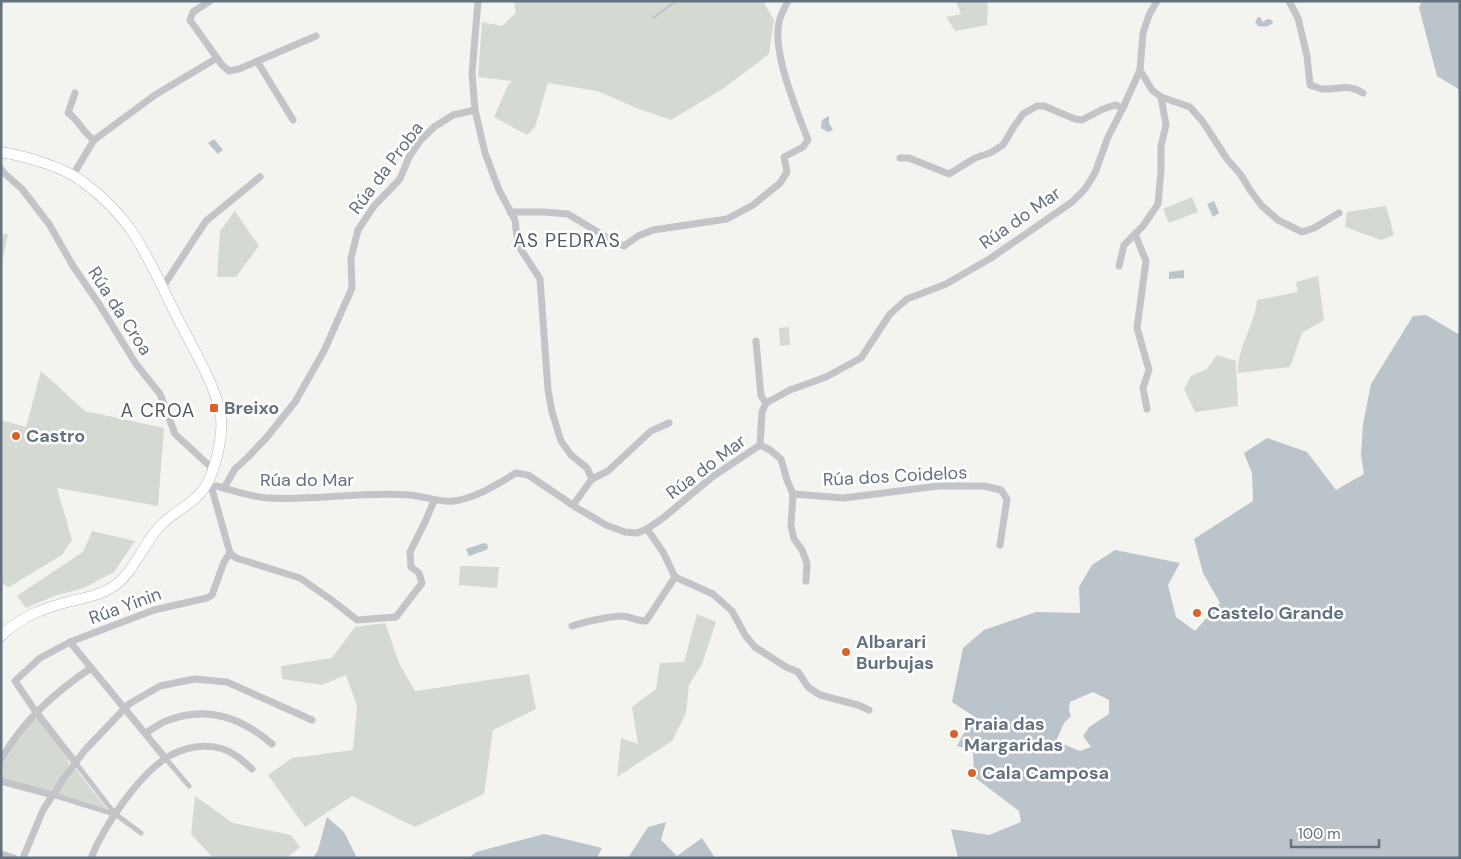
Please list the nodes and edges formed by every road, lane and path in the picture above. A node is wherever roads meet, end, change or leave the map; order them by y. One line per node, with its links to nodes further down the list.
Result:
1 (210, 1): 7 (street)
2 (478, 1): 14 (street)
3 (788, 1): 22 (street)
4 (1157, 1): 9 (street, Rúa do Mar)
5 (1289, 1): 11 (street)
6 (316, 36): 8 (street)
7 (217, 58): 8 (street); 16 (street)
8 (257, 61): 15 (street)
9 (1140, 70): 12 (street); 13 (street, Rúa do Mar)
10 (75, 93): 16 (street)
11 (1364, 93)
12 (1161, 97): 23 (street); 24 (street)
13 (1123, 108): 18 (street); 28 (street, Rúa do Mar)
14 (475, 110): 22 (street); 34 (street, Rúa da Proba)
15 (293, 120)
16 (94, 140): 20 (street)
17 (1, 152): 20 (main road)
18 (900, 158)
19 (1, 169): 33 (street, Rúa da Croa)
20 (73, 175): 26 (main road)
21 (260, 177): 26 (street)
22 (510, 212): 32 (street)
23 (1339, 213)
24 (1134, 234): 25 (street); 29 (street)
25 (1119, 266)
26 (162, 288): 33 (main road)
27 (756, 341): 28 (street)
28 (766, 404): 31 (street, Rúa do Mar)
29 (1147, 409)
30 (669, 423): 32 (street)
31 (760, 445): 35 (street); 38 (street, Rúa do Mar)
32 (592, 479): 37 (street)
33 (211, 482): 34 (street, Rúa do Mar); 40 (street); 44 (main road)
34 (224, 488): 36 (street, Rúa do Mar)
35 (793, 494): 39 (street, Rúa dos Coidelos); 42 (street)
36 (434, 501): 37 (street, Rúa do Mar); 40 (street)
37 (573, 506): 38 (street, Rúa do Mar)
38 (647, 529): 41 (street)
39 (1000, 545)
40 (230, 553): 45 (street, Rúa Yinin)
41 (675, 577): 43 (street); 48 (street)
42 (806, 581)
43 (572, 626)
44 (1, 636)
45 (70, 642): 46 (street); 49 (street, Rúa Yinin)
46 (91, 668): 47 (street); 49 (street)
47 (125, 708): 50 (street); 51 (street); 55 (street)
48 (869, 710)
49 (36, 712): 54 (street); 55 (street)
50 (312, 720)
51 (146, 733): 52 (street); 53 (street)
52 (272, 744)
53 (166, 758): 56 (street); 58 (street); 60 (street)
54 (1, 759)
55 (75, 762): 59 (street); 60 (street)
56 (252, 769)
57 (1, 781): 59 (street)
58 (189, 786)
59 (52, 795): 60 (street); 64 (street)
60 (115, 814): 61 (street); 65 (street)
61 (142, 833)
62 (1, 854): 63 (street)
63 (14, 858)
64 (23, 858)
65 (91, 858)

